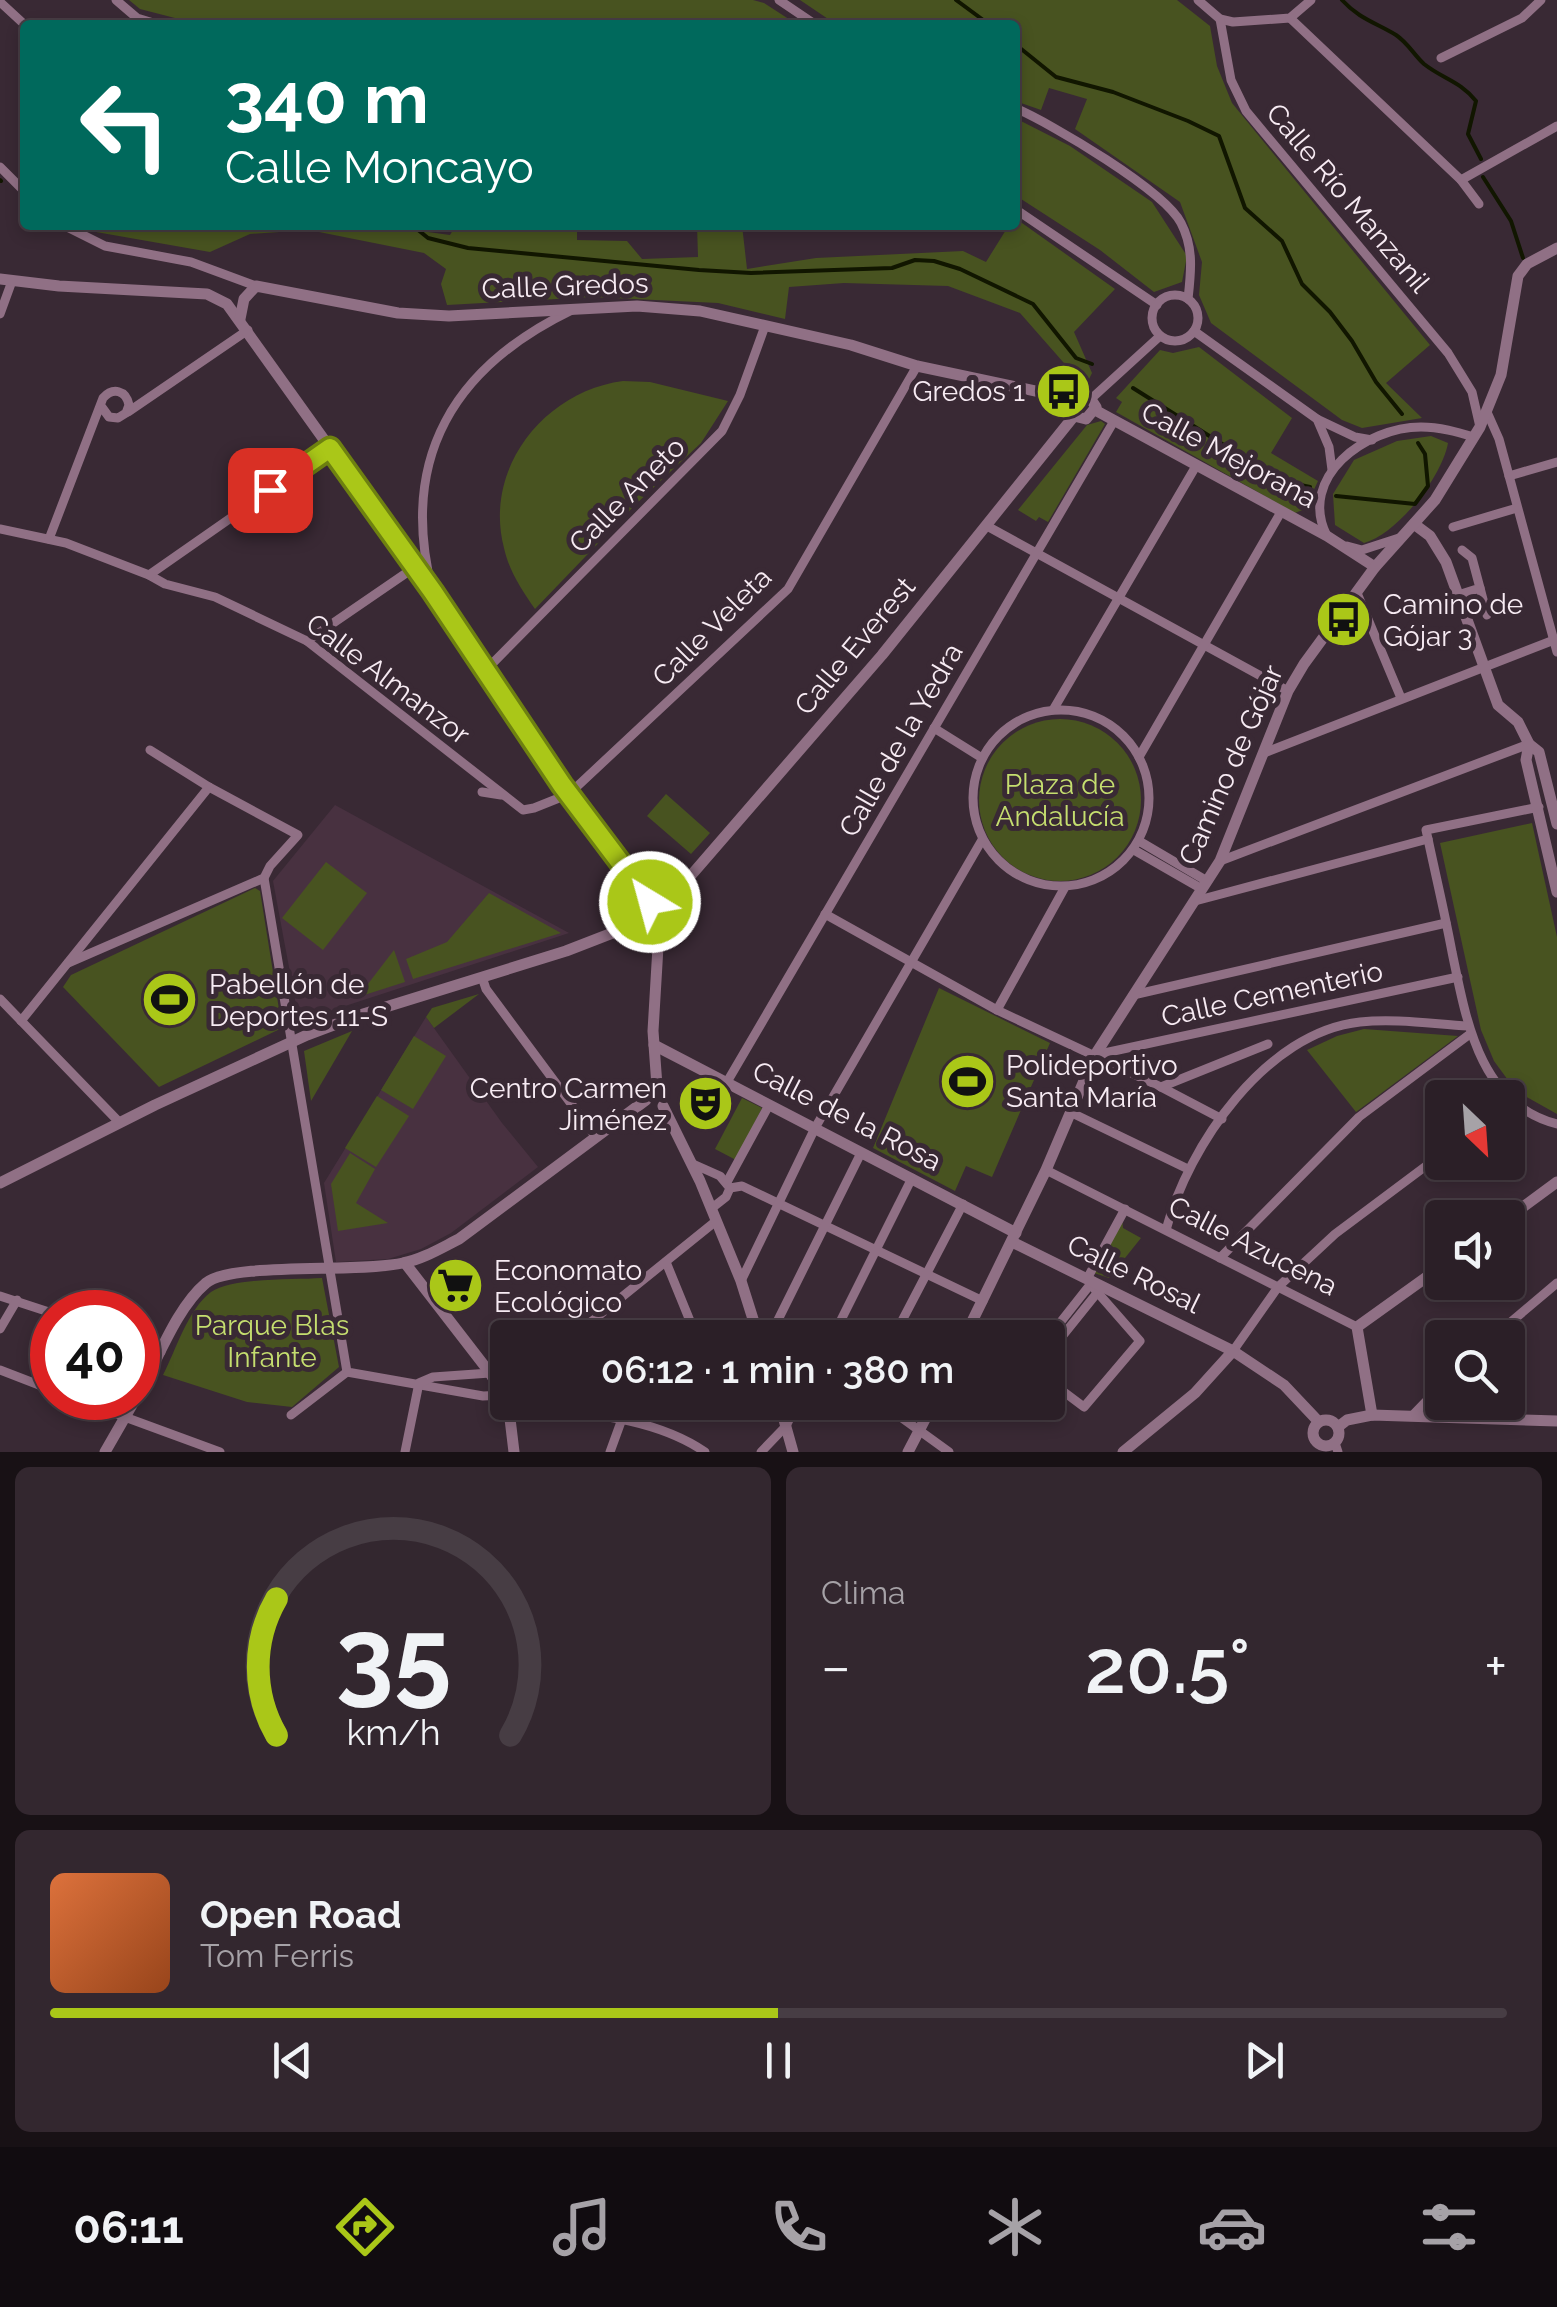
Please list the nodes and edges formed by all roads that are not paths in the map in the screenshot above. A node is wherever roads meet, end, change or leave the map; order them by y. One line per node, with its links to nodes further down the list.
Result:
1 (116, 0): 10 (street)
2 (779, 0): 11 (street)
3 (1198, 0): 8 (street)
4 (1311, 0): 7 (street)
5 (1541, 0): 12 (street)
6 (0, 2): 9 (street)
7 (1290, 18): 8 (street); 17 (street)
8 (1220, 19): 36 (street, Calle Río Manzanil)
9 (20, 20)
10 (139, 20)
11 (809, 20)
12 (1440, 58)
13 (1020, 110): 26 (street)
14 (1557, 126): 17 (street)
15 (0, 167): 18 (street)
16 (20, 176): 18 (street)
17 (1461, 180): 20 (street)
18 (14, 182): 19 (street)
19 (20, 187)
20 (1479, 204)
21 (1020, 213): 27 (street)
22 (72, 230): 25 (street, Calle Gredos)
23 (1557, 248): 37 (street, Camino de Gójar)
24 (6, 280): 29 (street); 30 (street)
25 (256, 286): 28 (street, Calle Gredos); 30 (street)
26 (1188, 299): 27 (street); 33 (street)
27 (1157, 304): 34 (street)
28 (579, 307): 31 (street, Calle Gredos); 70 (street)
29 (0, 314)
30 (240, 319): 32 (street)
31 (764, 326): 35 (street, Calle Gredos); 80 (street, Calle Aneto)
32 (248, 330): 42 (street); 48 (street)
33 (1194, 331): 34 (street); 44 (street)
34 (1160, 336): 39 (street)
35 (917, 366): 38 (street, Calle Gredos); 92 (street, Calle Veleta)
36 (1472, 392): 37 (street); 46 (street, Calle Río Manzanil)
37 (1494, 396): 41 (street, Camino de Gójar)
38 (1072, 399): 39 (street); 43 (street)
39 (1094, 404): 43 (street); 45 (street, Calle Mejorana)
40 (101, 406): 42 (street); 42 (street); 62 (street)
41 (1488, 412): 46 (street, Camino de Gójar); 52 (street)
42 (126, 413)
43 (1074, 416): 57 (street, Calle Everest)
44 (1318, 419): 47 (street); 51 (street)
45 (1114, 421): 50 (street, Calle Mejorana); 65 (street, Calle de la Yedra)
46 (1477, 432): 47 (street); 56 (street, Camino de Gójar)
47 (1374, 440): 51 (street)
48 (330, 448): 66 (street); 68 (street)
49 (1557, 462): 52 (street)
50 (1196, 466): 55 (street, Calle Mejorana); 73 (street)
51 (1332, 470): 53 (street)
52 (1509, 476): 54 (street)
53 (1318, 505): 55 (street); 60 (street)
54 (1517, 508): 58 (street); 75 (street)
55 (1287, 515): 60 (street, Calle Mejorana); 77 (street)
56 (1414, 524): 61 (street, Camino de Gójar); 72 (street)
57 (987, 526): 65 (street); 106 (street, Calle Everest)
58 (1453, 527)
59 (0, 529): 62 (street, Calle Almanzor)
60 (1327, 536): 63 (street, Calle Mejorana)
61 (1402, 537): 63 (street); 67 (street, Camino de Gójar)
62 (49, 539): 68 (street, Calle Almanzor)
63 (1340, 544): 67 (street, Calle Mejorana)
64 (1462, 550): 69 (street)
65 (1037, 552): 73 (street); 84 (street, Calle de la Yedra)
66 (416, 568): 70 (street); 76 (street)
67 (1375, 568): 71 (street, Camino de Gójar)
68 (149, 575): 76 (street, Calle Almanzor)
69 (1480, 588): 72 (street); 74 (street)
70 (433, 592): 80 (street)
71 (1357, 592): 81 (street, Camino de Gójar); 82 (street)
72 (1458, 595): 79 (street)
73 (1119, 597): 77 (street); 83 (street)
74 (1487, 614)
75 (1554, 640): 78 (street); 79 (street)
76 (307, 642): 93 (street, Calle Almanzor)
77 (1202, 646): 81 (street); 88 (street)
78 (1557, 652)
79 (1484, 667): 82 (street); 85 (street)
80 (486, 671): 92 (street)
81 (1288, 691): 87 (street, Camino de Gójar)
82 (1401, 698): 87 (street)
83 (1053, 710): 88 (street); 89 (street)
84 (934, 728): 89 (street); 107 (street, Calle de la Yedra)
85 (1529, 744): 94 (street); 99 (street)
86 (150, 750): 90 (street)
87 (1264, 752): 99 (street, Camino de Gójar)
88 (1140, 757): 98 (street)
89 (982, 758): 97 (street)
90 (209, 787): 101 (street); 112 (street)
91 (482, 792): 93 (street)
92 (569, 794): 93 (street, Calle Almanzor); 105 (street)
93 (504, 796)
94 (1546, 806): 95 (street); 96 (street); 100 (street)
95 (1557, 824)
96 (1428, 839): 103 (street); 109 (street)
97 (982, 840): 102 (street); 111 (street)
98 (1136, 845): 102 (street); 103 (street)
99 (1220, 861): 103 (street, Camino de Gójar)
100 (1554, 861): 104 (street)
101 (264, 878): 112 (street); 120 (street)
102 (1065, 887): 117 (street)
103 (1201, 890): 115 (street, Camino de Gójar)
104 (1557, 892)
105 (650, 902): 106 (street); 108 (street)
106 (668, 902): 110 (street)
107 (825, 914): 111 (street); 125 (street, Calle de la Yedra)
108 (646, 920): 110 (street); 113 (street)
109 (1446, 924): 114 (street); 115 (street)
110 (659, 930): 122 (street)
111 (910, 962): 117 (street); 136 (street)
112 (68, 963): 118 (street)
113 (482, 977): 120 (street); 137 (street)
114 (1458, 977): 119 (street); 123 (street, Calle Cementerio)
115 (1133, 995): 123 (street, Camino de Gójar)
116 (0, 999): 118 (street)
117 (997, 1010): 123 (street)
118 (21, 1021): 134 (street)
119 (1469, 1030): 124 (street); 133 (street); 158 (street)
120 (294, 1041): 134 (street); 161 (street)
121 (1268, 1044): 127 (street)
122 (654, 1045): 125 (street, Calle de la Rosa); 126 (street)
123 (1095, 1056): 127 (street); 132 (street, Camino de Gójar)
124 (1494, 1080)
125 (727, 1082): 129 (street, Calle de la Rosa)
126 (657, 1086): 128 (street); 130 (street)
127 (1161, 1086): 133 (street)
128 (646, 1100): 130 (street); 137 (street)
129 (769, 1104): 136 (street, Calle de la Rosa); 148 (street)
130 (663, 1106): 139 (street)
131 (1525, 1112): 135 (street)
132 (1072, 1113): 141 (street); 142 (street, Camino de Gójar)
133 (1222, 1119): 141 (street)
134 (120, 1122): 147 (street)
135 (1557, 1124)
136 (815, 1128): 138 (street, Calle de la Rosa); 149 (street)
137 (594, 1136): 160 (street)
138 (861, 1153): 144 (street, Calle de la Rosa); 154 (street)
139 (693, 1164): 143 (street); 145 (street)
140 (1425, 1167): 167 (street)
141 (1188, 1169): 155 (street)
142 (1046, 1170): 152 (street, Calle Azucena); 156 (street, Camino de Gójar)
143 (712, 1172): 145 (street); 148 (street)
144 (912, 1178): 150 (street, Calle de la Rosa); 157 (street)
145 (700, 1181): 153 (street)
146 (1557, 1182): 151 (street)
147 (0, 1183)
148 (728, 1185): 149 (street); 153 (street)
149 (780, 1204): 154 (street); 164 (street)
150 (963, 1204): 156 (street, Calle de la Rosa); 162 (street)
151 (1525, 1206)
152 (1125, 1208): 155 (street, Calle Azucena); 166 (street)
153 (714, 1215): 159 (street); 164 (street)
154 (826, 1228): 157 (street); 175 (street)
155 (1166, 1230): 158 (street, Calle Azucena)
156 (1014, 1237): 166 (street, Calle Rosal); 170 (street, Camino de Gójar)
157 (876, 1250): 162 (street); 176 (street)
158 (1220, 1258): 167 (street, Calle Azucena)
159 (666, 1262): 172 (street); 173 (street)
160 (405, 1263): 161 (street); 188 (street)
161 (331, 1270): 185 (street); 187 (street)
162 (927, 1274): 170 (street); 177 (street)
163 (1425, 1278): 182 (street)
164 (741, 1281): 174 (street)
165 (1557, 1282): 180 (street)
166 (1092, 1284): 179 (street); 181 (street); 184 (street, Calle Rosal); 191 (street)
167 (1278, 1288): 182 (street, Calle Azucena); 184 (street)
168 (0, 1296): 169 (street)
169 (17, 1300): 171 (street); 183 (street)
170 (983, 1300): 178 (street, Camino de Gójar)
171 (30, 1305)
172 (594, 1320)
173 (690, 1320)
174 (753, 1320)
175 (778, 1320)
176 (841, 1320)
177 (903, 1320)
178 (973, 1320)
179 (1063, 1320)
180 (1513, 1320)
181 (1065, 1327)
182 (1357, 1327): 194 (street, Calle Azucena)
183 (0, 1329)
184 (1233, 1351): 205 (street, Calle Rosal); 212 (street)
185 (160, 1352)
186 (0, 1370): 189 (street)
187 (347, 1372): 190 (street); 196 (street)
188 (490, 1373): 190 (street)
189 (30, 1382)
190 (419, 1383): 192 (street); 215 (street)
191 (1065, 1393)
192 (490, 1397)
193 (1425, 1403): 195 (street)
194 (1372, 1415): 195 (street); 208 (street)
195 (1413, 1415): 206 (street)
196 (291, 1416)
197 (123, 1420): 213 (street)
198 (136, 1420): 214 (street)
199 (510, 1420): 216 (street)
200 (622, 1420): 217 (street); 218 (street)
201 (784, 1420): 207 (street)
202 (789, 1420): 207 (street)
203 (907, 1420): 209 (street)
204 (926, 1420): 209 (street)
205 (1318, 1421): 208 (street); 210 (street)
206 (1557, 1422)
207 (786, 1426): 219 (street); 220 (street)
208 (1338, 1427): 211 (street)
209 (922, 1430): 221 (street); 222 (street)
210 (1315, 1448): 211 (street)
211 (1336, 1448)
212 (1130, 1450)
213 (105, 1452)
214 (220, 1452)
215 (405, 1452)
216 (514, 1452)
217 (610, 1452)
218 (705, 1452)
219 (761, 1452)
220 (793, 1452)
221 (908, 1452)
222 (948, 1452)

